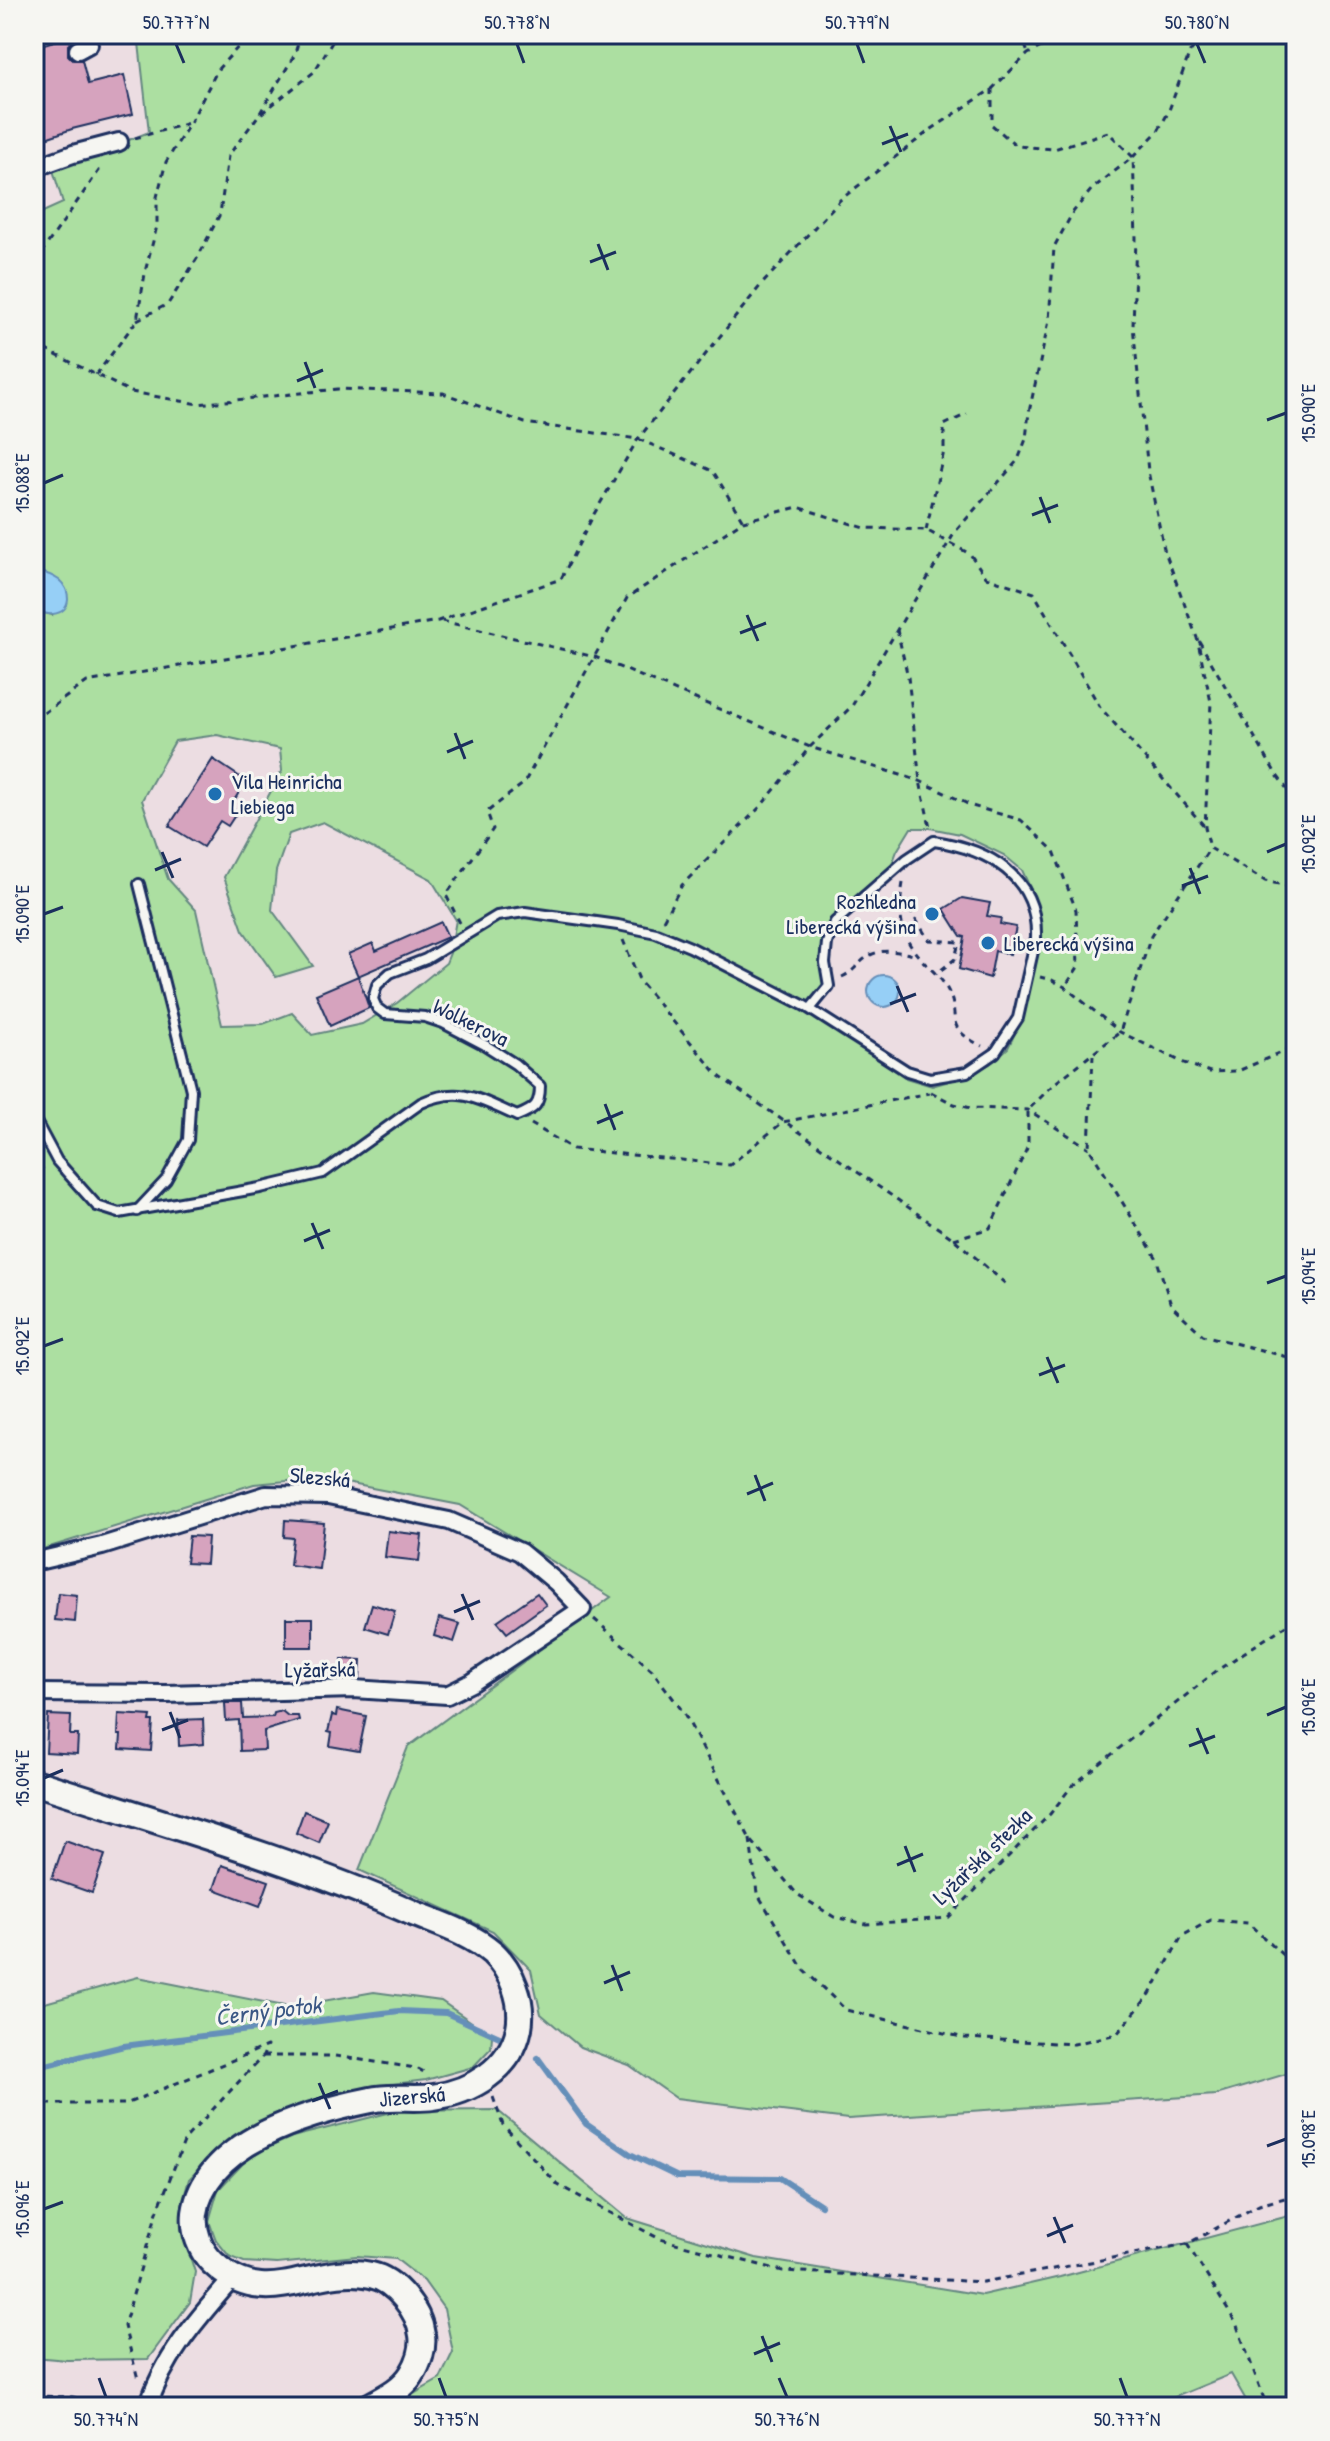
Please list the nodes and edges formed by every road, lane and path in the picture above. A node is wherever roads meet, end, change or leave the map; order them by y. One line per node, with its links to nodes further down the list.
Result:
1 (250, 34): 10 (path)
2 (301, 34): 9 (path)
3 (337, 34): 9 (path)
4 (1021, 34): 7 (path)
5 (1065, 34): 7 (path)
6 (1204, 34): 12 (path)
7 (1028, 54): 8 (path)
8 (992, 89): 12 (path); 19 (path)
9 (258, 116): 15 (path)
10 (190, 123): 11 (path); 15 (path)
11 (119, 142): 13 (street); 14 (path)
12 (1133, 157): 22 (path); 25 (path)
13 (34, 168)
14 (34, 263)
15 (137, 320): 17 (path)
16 (34, 344): 17 (path)
17 (96, 375): 19 (path)
18 (967, 414): 21 (path)
19 (638, 439): 20 (path); 23 (path)
20 (743, 521): 21 (path); 26 (path)
21 (926, 530): 22 (path)
22 (949, 543): 24 (path); 31 (path)
23 (438, 621): 26 (path); 27 (path)
24 (897, 629): 28 (path); 29 (path)
25 (1197, 638): 30 (path); 31 (path)
26 (595, 657): 28 (path); 40 (path)
27 (34, 720)
28 (810, 747): 29 (path); 39 (path)
29 (920, 781): 32 (path); 45 (path)
30 (1296, 801)
31 (1205, 827): 33 (path)
32 (932, 832)
33 (1210, 848): 36 (path); 47 (path)
34 (907, 859): 37 (path); 43 (lane, Wolkerova); 44 (lane, Wolkerova)
35 (139, 884): 56 (lane)
36 (1296, 888)
37 (900, 902): 41 (path); 42 (path)
38 (618, 925): 39 (lane, Wolkerova); 40 (lane, Wolkerova); 54 (path)
39 (656, 933): 46 (lane, Wolkerova)
40 (466, 936): 52 (lane, Wolkerova)
41 (918, 956): 42 (path); 44 (path)
42 (936, 974): 49 (path)
43 (1033, 975): 45 (path); 49 (lane, Wolkerova)
44 (829, 986): 46 (lane)
45 (1065, 987): 47 (path)
46 (810, 1009): 49 (lane, Wolkerova)
47 (1120, 1032): 48 (path); 50 (path)
48 (1296, 1046)
49 (995, 1053)
50 (1093, 1054): 51 (path); 55 (path)
51 (1028, 1110): 54 (path); 55 (path); 57 (path)
52 (517, 1116): 54 (path); 56 (lane)
53 (34, 1118): 56 (lane)
54 (783, 1122): 57 (path)
55 (1089, 1148): 59 (path)
56 (137, 1212)
57 (954, 1239): 58 (path)
58 (1007, 1285)
59 (1296, 1359)
60 (34, 1560): 61 (street, Slezská)
61 (582, 1609): 63 (street, Lyžařská); 65 (path, Lyžařská stezka)
62 (1296, 1619): 65 (path, Lyžařská stezka)
63 (34, 1693)
64 (34, 1782): 68 (street, Jizerská)
65 (750, 1839): 66 (path)
66 (1296, 1960)
67 (263, 2056): 69 (path); 70 (path); 74 (path)
68 (486, 2078): 69 (street, Jizerská); 72 (path)
69 (459, 2091): 73 (street, Jizerská)
70 (34, 2104)
71 (1296, 2195): 72 (path)
72 (1187, 2244): 79 (path)
73 (233, 2278): 77 (street); 78 (street, Jizerská)
74 (138, 2380)
75 (34, 2396): 76 (path)
76 (123, 2407)
77 (148, 2407)
78 (368, 2407)
79 (1267, 2407)

